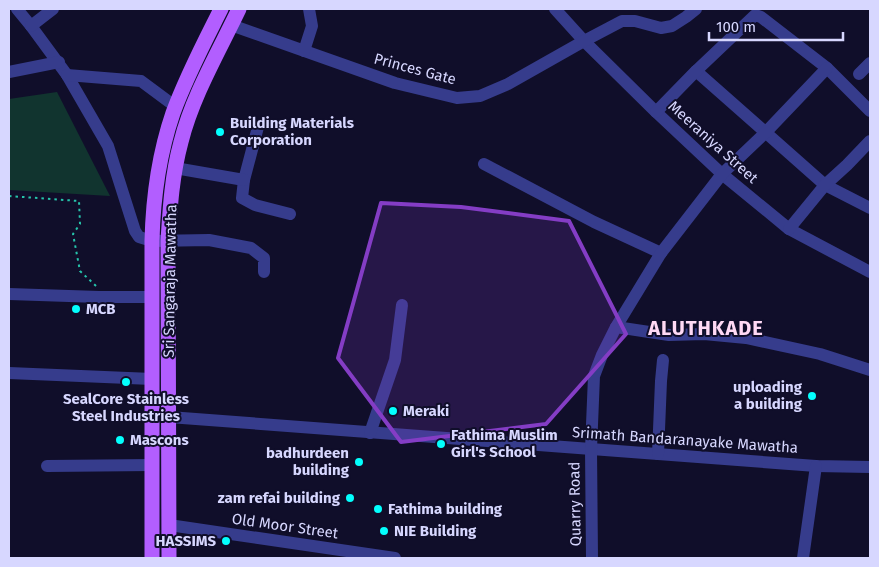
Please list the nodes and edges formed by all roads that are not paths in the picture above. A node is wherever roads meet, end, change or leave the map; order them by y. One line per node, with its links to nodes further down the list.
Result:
1 (17, 9): 10 (street)
2 (53, 9): 10 (street)
3 (221, 9): 20 (main road, Sri Sangaraja Mawatha)
4 (239, 9): 9 (main road, Sri Sangaraja Mawatha)
5 (309, 9): 12 (street)
6 (555, 9): 11 (street, Meeraniya Street)
7 (696, 9): 11 (street, Princes Gate)
8 (753, 12): 15 (street); 16 (street)
9 (231, 25): 12 (street, Princes Gate); 27 (main road, Sri Sangaraja Mawatha)
10 (31, 26): 13 (street)
11 (584, 41): 12 (street, Princes Gate); 22 (street, Meeraniya Street)
12 (304, 51)
13 (59, 62): 17 (street); 19 (street)
14 (870, 64): 18 (street)
15 (827, 68): 21 (street); 24 (street, Quarry Road)
16 (696, 71): 22 (street); 24 (street)
17 (9, 72)
18 (859, 74)
19 (67, 75): 20 (street); 35 (street)
20 (176, 107): 35 (main road, Sri Sangaraja Mawatha)
21 (870, 111)
22 (656, 112): 28 (street, Meeraniya Street)
23 (258, 127): 29 (street)
24 (765, 133): 28 (street, Quarry Road); 30 (street)
25 (870, 140): 30 (street)
26 (484, 164): 36 (street)
27 (175, 168): 29 (street); 34 (main road, Sri Sangaraja Mawatha)
28 (722, 174): 33 (street, Meeraniya Street); 36 (street, Quarry Road)
29 (244, 180): 32 (street)
30 (825, 185): 31 (street); 33 (street)
31 (870, 208)
32 (290, 214)
33 (789, 229): 38 (street, Meeraniya Street)
34 (168, 241): 35 (street); 37 (street); 47 (main road, Sri Sangaraja Mawatha)
35 (152, 242): 40 (main road, Sri Sangaraja Mawatha)
36 (661, 253): 42 (street, Quarry Road)
37 (264, 272)
38 (870, 272)
39 (9, 294): 40 (street)
40 (152, 297): 46 (main road, Sri Sangaraja Mawatha)
41 (402, 305): 48 (street)
42 (616, 327): 44 (street); 49 (street, Quarry Road)
43 (663, 360): 50 (street)
44 (870, 370)
45 (9, 373): 46 (street)
46 (152, 379): 51 (main road, Sri Sangaraja Mawatha)
47 (169, 417): 48 (street, Srimath Bandaranayake Mawatha); 55 (main road, Sri Sangaraja Mawatha)
48 (370, 433): 49 (street, Srimath Bandaranayake Mawatha)
49 (591, 449): 50 (street, Srimath Bandaranayake Mawatha); 59 (street, Quarry Road)
50 (658, 454): 53 (street, Srimath Bandaranayake Mawatha)
51 (152, 465): 52 (street); 56 (main road, Sri Sangaraja Mawatha)
52 (47, 466)
53 (816, 466): 54 (street, Srimath Bandaranayake Mawatha); 60 (street)
54 (870, 467)
55 (169, 525): 57 (main road, Sri Sangaraja Mawatha); 58 (street, Old Moor Street)
56 (152, 558)
57 (169, 558)
58 (395, 558)
59 (592, 558)
60 (803, 558)

